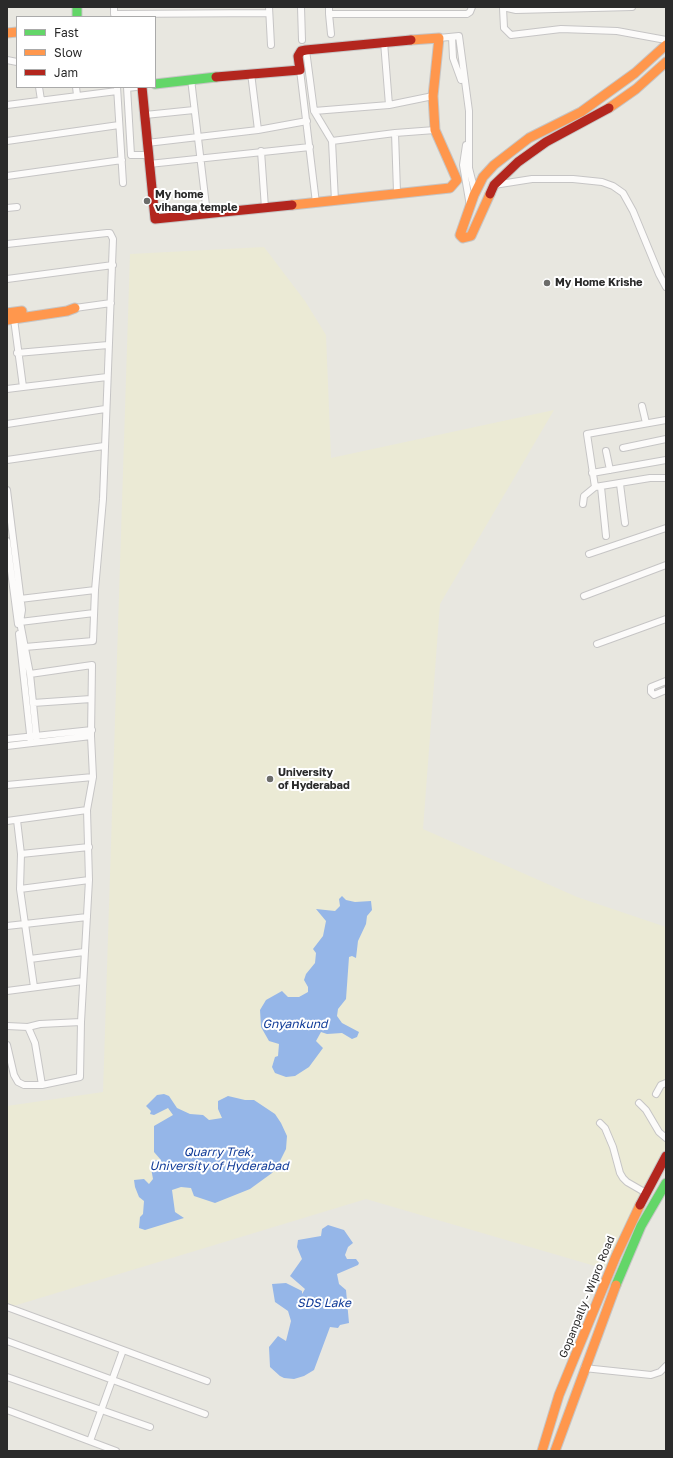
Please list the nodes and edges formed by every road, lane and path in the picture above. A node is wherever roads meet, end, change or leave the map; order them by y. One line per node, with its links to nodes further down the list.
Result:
1 (301, 7): 11 (street)
2 (472, 7): 6 (street)
3 (632, 7): 4 (street)
4 (503, 8): 12 (street)
5 (269, 10): 7 (street); 14 (street)
6 (329, 10): 8 (street)
7 (114, 13)
8 (332, 34)
9 (452, 37): 10 (street); 53 (street); 56 (street)
10 (439, 38): 13 (street); 28 (street)
11 (302, 40)
12 (666, 40)
13 (384, 42): 16 (street); 31 (street)
14 (271, 45)
15 (666, 45): 53 (street)
16 (306, 50): 18 (street); 33 (street)
17 (666, 62): 51 (street)
18 (300, 70): 19 (street); 35 (street)
19 (251, 73): 20 (street); 37 (street)
20 (191, 79): 21 (street); 32 (street)
21 (156, 84)
22 (39, 88): 29 (street)
23 (76, 88): 27 (street)
24 (127, 88): 47 (street)
25 (142, 88): 34 (street)
26 (117, 89): 27 (street); 36 (street)
27 (77, 95): 29 (street)
28 (433, 96): 31 (street); 38 (street)
29 (41, 100): 30 (street)
30 (7, 105)
31 (389, 105): 33 (street)
32 (194, 110): 34 (street); 40 (street)
33 (314, 111): 42 (street)
34 (145, 115): 43 (street)
35 (307, 121): 37 (street); 44 (street)
36 (119, 125): 41 (street); 48 (street)
37 (258, 130): 40 (street)
38 (435, 130): 39 (street); 52 (street)
39 (395, 133): 42 (street); 52 (street)
40 (197, 138): 43 (street); 46 (street)
41 (7, 141)
42 (332, 141): 54 (street)
43 (147, 143): 47 (street)
44 (310, 146): 45 (street); 55 (street)
45 (262, 151): 46 (street); 59 (street)
46 (200, 158): 47 (street); 60 (street)
47 (149, 159): 60 (street)
48 (122, 160): 49 (street); 50 (street)
49 (7, 176)
50 (123, 183)
51 (494, 185): 56 (street); 64 (street)
52 (397, 192): 54 (street)
53 (475, 192): 56 (street)
54 (335, 201): 55 (street)
55 (316, 203): 59 (street)
56 (470, 206)
57 (17, 207): 58 (street)
58 (7, 208)
59 (265, 208): 60 (street)
60 (207, 214)
61 (7, 244): 62 (street)
62 (113, 265): 63 (street); 65 (street)
63 (7, 279)
64 (666, 287)
65 (111, 303): 66 (street); 68 (street)
66 (75, 308): 67 (street)
67 (9, 317): 69 (street)
68 (108, 345): 69 (street); 70 (street)
69 (17, 353): 71 (street)
70 (107, 377): 71 (street); 74 (street)
71 (23, 387): 72 (street)
72 (7, 389)
73 (642, 406): 76 (street)
74 (105, 409): 77 (street); 79 (street)
75 (666, 420): 76 (street)
76 (646, 423): 85 (street)
77 (7, 424)
78 (666, 439): 80 (street)
79 (104, 446): 82 (street); 98 (street)
80 (623, 448)
81 (606, 451): 84 (street)
82 (7, 460)
83 (666, 460): 84 (street)
84 (610, 470): 85 (street)
85 (592, 473): 88 (street)
86 (666, 478): 87 (street)
87 (620, 484): 88 (street); 91 (street)
88 (598, 487): 90 (street); 93 (street)
89 (7, 490): 100 (street)
90 (583, 504)
91 (625, 523)
92 (666, 528): 95 (street)
93 (606, 536)
94 (7, 541): 96 (street)
95 (589, 554)
96 (8, 565): 100 (street)
97 (666, 565): 99 (street)
98 (95, 590): 100 (street); 102 (street)
99 (584, 596)
100 (13, 599): 101 (street)
101 (18, 610): 104 (street); 114 (street)
102 (94, 613): 104 (street); 106 (street)
103 (666, 619): 105 (street)
104 (20, 622): 106 (street)
105 (597, 644)
106 (25, 647): 107 (street)
107 (30, 674): 110 (street); 111 (street)
108 (666, 681): 109 (street)
109 (666, 690)
110 (91, 698): 111 (street); 112 (street)
111 (33, 702): 114 (street)
112 (92, 733): 114 (street); 116 (street)
113 (7, 740): 114 (street)
114 (34, 740): 115 (street)
115 (7, 746)
116 (93, 776): 117 (street); 118 (street)
117 (7, 785)
118 (88, 810): 119 (street); 121 (street)
119 (16, 820): 120 (street); 122 (street)
120 (7, 821)
121 (89, 847): 122 (street); 123 (street)
122 (21, 854): 124 (street)
123 (88, 880): 124 (street); 125 (street)
124 (20, 889): 126 (street)
125 (87, 917): 126 (street); 128 (street)
126 (26, 924): 127 (street); 129 (street)
127 (7, 926)
128 (84, 952): 129 (street); 130 (street)
129 (30, 959): 131 (street)
130 (83, 981): 131 (street); 133 (street)
131 (34, 987): 132 (street)
132 (7, 991)
133 (80, 1022): 135 (street); 138 (street)
134 (7, 1026): 135 (street)
135 (28, 1027): 138 (street)
136 (7, 1045): 138 (street)
137 (666, 1083): 139 (street)
138 (42, 1085)
139 (656, 1094)
140 (639, 1103): 142 (street)
141 (600, 1123): 145 (street)
142 (666, 1138)
143 (666, 1156): 145 (street, Gopanpally - Wipro Road)
144 (666, 1183): 150 (street, Gopanpally - Wipro Road)
145 (646, 1193): 149 (street, Gopanpally - Wipro Road)
146 (7, 1307): 148 (street)
147 (7, 1342): 154 (street)
148 (123, 1350): 154 (street); 155 (street)
149 (577, 1353): 150 (street); 162 (street, Gopanpally - Wipro Road)
150 (589, 1354): 152 (street, Gopanpally - Wipro Road)
151 (666, 1366): 152 (street)
152 (584, 1368): 163 (street, Gopanpally - Wipro Road)
153 (7, 1377): 157 (street)
154 (111, 1380): 157 (street); 158 (street)
155 (207, 1381)
156 (7, 1410): 160 (street)
157 (101, 1410): 159 (street); 160 (street)
158 (205, 1414)
159 (150, 1427)
160 (90, 1441): 161 (street)
161 (116, 1451)
162 (542, 1451)
163 (555, 1451)

